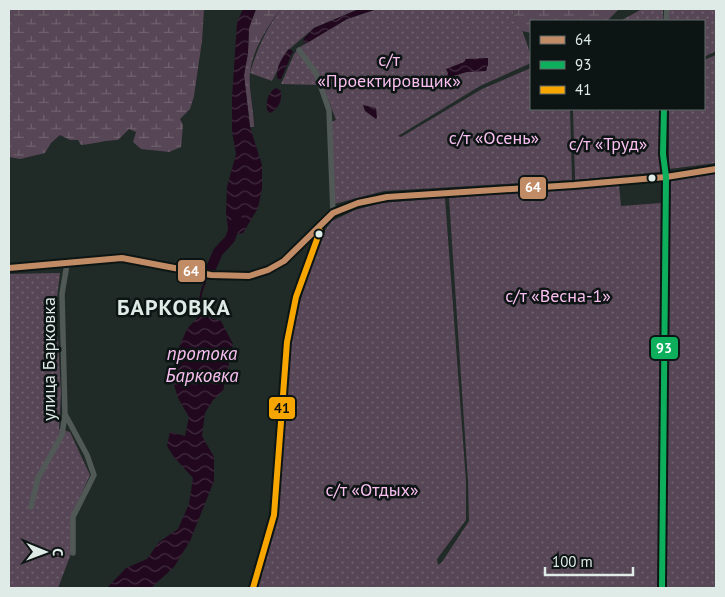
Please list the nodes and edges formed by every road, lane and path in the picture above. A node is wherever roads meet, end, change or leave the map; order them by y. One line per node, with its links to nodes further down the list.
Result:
1 (299, 50): 5 (street)
2 (664, 110): 4 (street)
3 (716, 169): 4 (main road)
4 (666, 177): 5 (main road); 13 (street)
5 (333, 213): 6 (main road)
6 (324, 220): 7 (main road); 12 (street)
7 (67, 264): 8 (main road); 9 (street, улица Барковка)
8 (9, 268)
9 (66, 414): 10 (street, улица Барковка); 11 (street)
10 (30, 506)
11 (73, 553)
12 (253, 588)
13 (662, 588)

